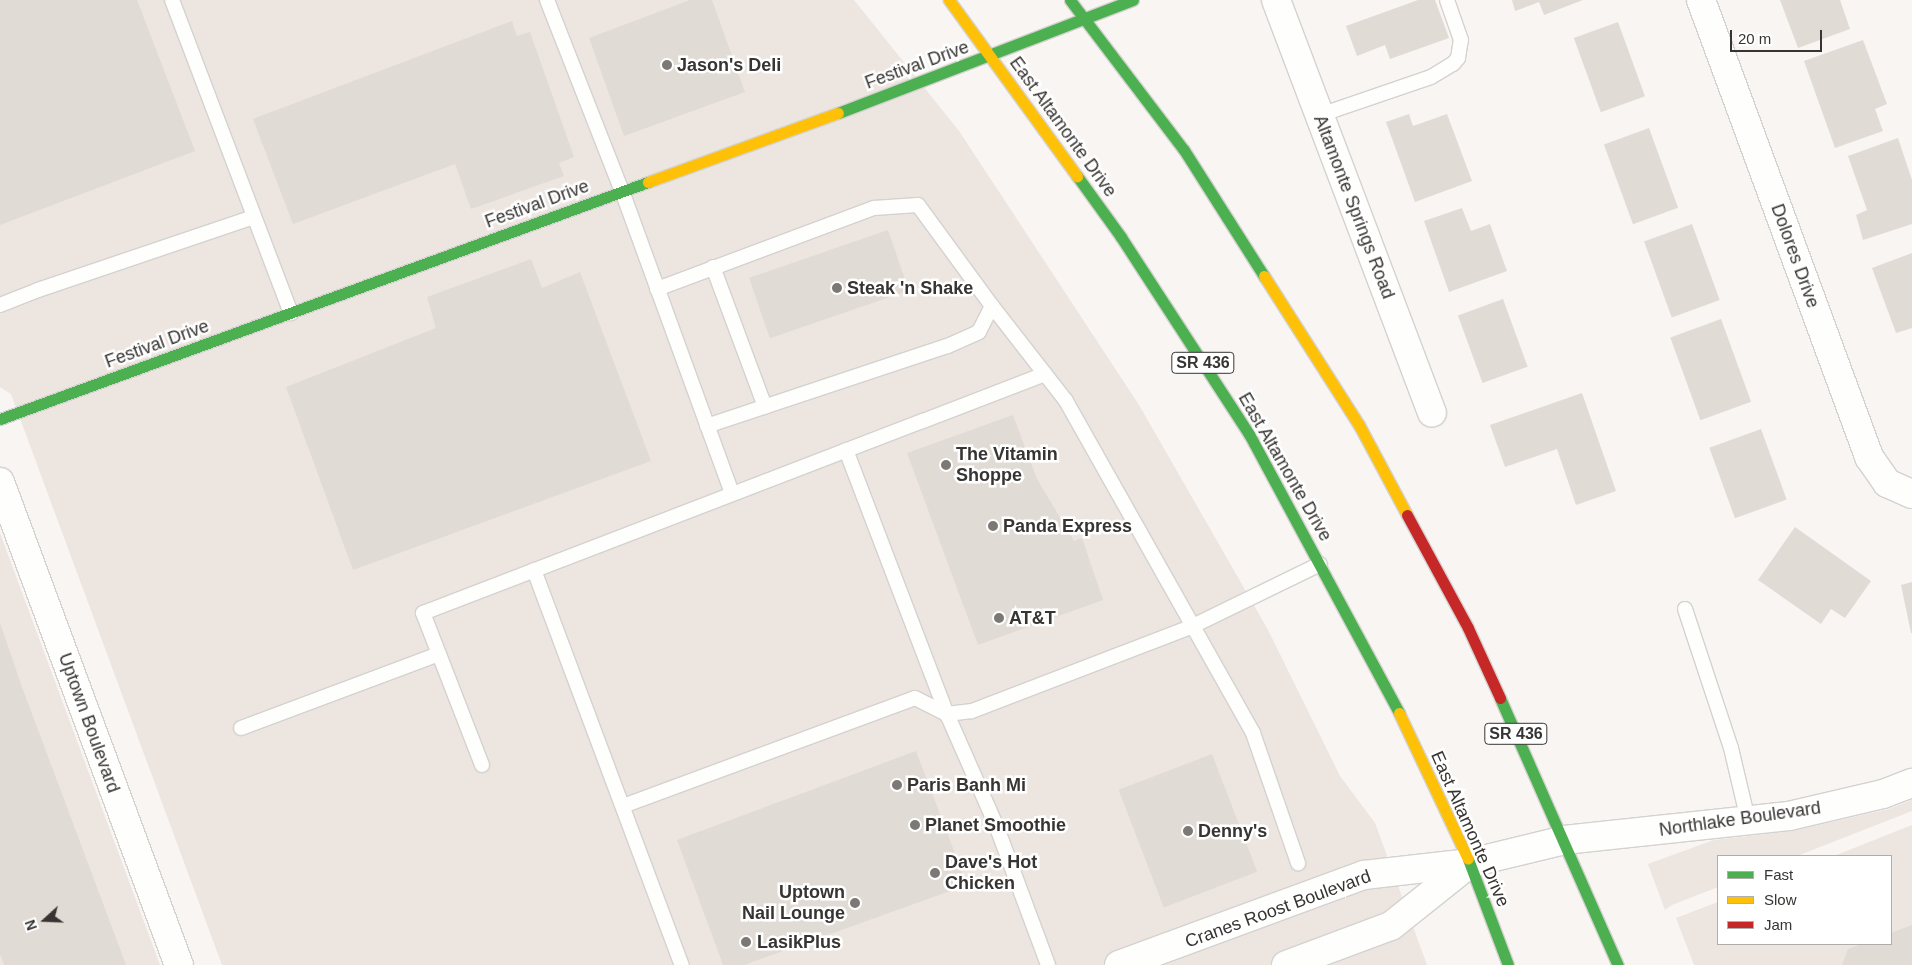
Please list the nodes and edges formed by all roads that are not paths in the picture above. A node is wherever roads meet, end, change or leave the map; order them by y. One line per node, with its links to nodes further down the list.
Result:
1 (172, 0): 13 (lane)
2 (547, 0): 12 (lane)
3 (948, 0): 10 (main road, East Altamonte Drive / SR 436)
4 (1070, 0): 9 (main road, SR 436)
5 (1133, 0): 9 (main road, Festival Drive)
6 (1276, 0): 11 (street, Altamonte Springs Road)
7 (1447, 0): 11 (lane)
8 (1701, 0): 27 (street, Dolores Drive)
9 (1084, 18): 10 (main road, Festival Drive); 39 (main road, SR 436)
10 (990, 57): 12 (main road, Festival Drive); 28 (main road, East Altamonte Drive / SR 436)
11 (1320, 115): 21 (street, Altamonte Springs Road)
12 (622, 191): 15 (lane); 18 (main road, Festival Drive)
13 (254, 217): 16 (lane); 18 (lane)
14 (714, 266): 15 (lane); 17 (lane); 20 (lane)
15 (657, 289): 23 (lane)
16 (0, 305)
17 (992, 306): 19 (lane); 20 (lane)
18 (291, 313): 22 (main road, Festival Drive)
19 (1045, 374): 24 (lane); 31 (lane)
20 (764, 407): 23 (lane)
21 (1432, 413)
22 (0, 419)
23 (707, 426): 26 (lane)
24 (846, 450): 26 (lane); 33 (lane)
25 (0, 482): 43 (street, Uptown Boulevard)
26 (732, 494): 29 (lane)
27 (1912, 494)
28 (1320, 564): 31 (lane); 40 (main road, East Altamonte Drive / SR 436)
29 (534, 570): 32 (lane); 37 (lane)
30 (1685, 609): 38 (lane)
31 (1193, 626): 33 (lane); 41 (lane)
32 (439, 654): 34 (lane); 35 (lane)
33 (948, 714): 37 (lane); 45 (lane)
34 (242, 728)
35 (482, 764)
36 (1912, 783): 38 (street, Northlake Boulevard)
37 (622, 806): 44 (lane)
38 (1748, 820): 39 (street, Northlake Boulevard)
39 (1564, 840): 40 (street, Cranes Roost Boulevard); 49 (main road, SR 436)
40 (1470, 862): 42 (street, Cranes Roost Boulevard); 47 (street, Cranes Roost Boulevard); 48 (main road, East Altamonte Drive / SR 436)
41 (1298, 864)
42 (1154, 957): 46 (street, Cranes Roost Boulevard)
43 (179, 965)
44 (682, 965)
45 (1048, 965)
46 (1120, 965)
47 (1286, 965)
48 (1508, 965)
49 (1618, 965)

